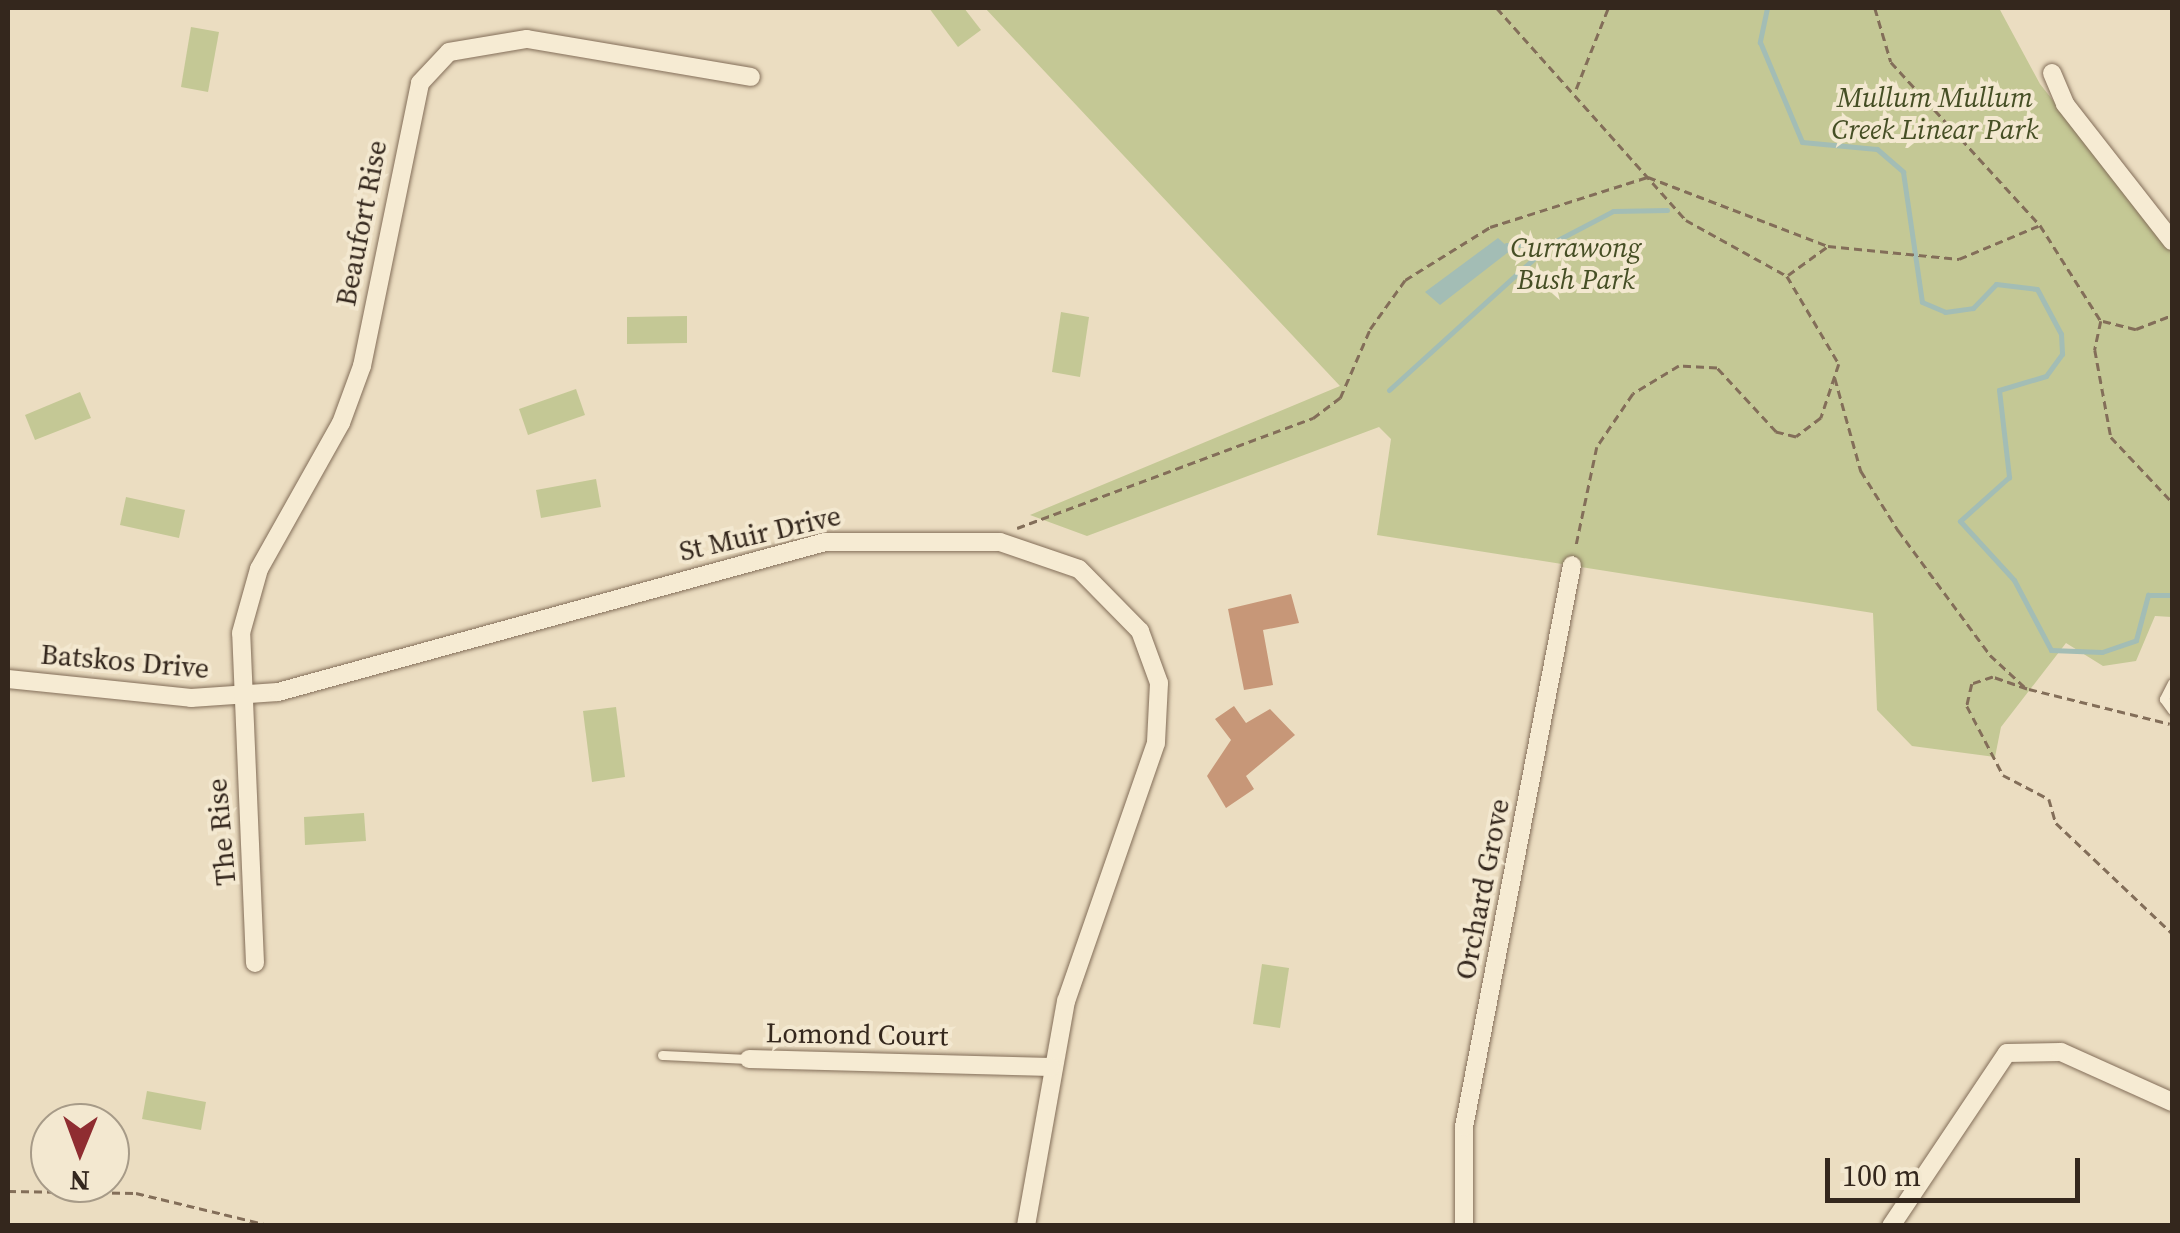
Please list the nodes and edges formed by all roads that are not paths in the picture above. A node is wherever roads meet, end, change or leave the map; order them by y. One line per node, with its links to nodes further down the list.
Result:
1 (2052, 73): 3 (street)
2 (751, 77): 7 (street, Beaufort Rise)
3 (2172, 241)
4 (1572, 565): 15 (street, Orchard Grove)
5 (8, 678): 7 (street, Batskos Drive)
6 (2172, 683): 8 (lane)
7 (237, 696): 9 (street, The Rise); 12 (street, St Muir Drive)
8 (2172, 710)
9 (254, 963)
10 (662, 1055): 11 (lane, Lomond Court)
11 (749, 1060): 12 (street, Lomond Court)
12 (1051, 1067): 14 (street, St Muir Drive)
13 (2172, 1102): 16 (street)
14 (1026, 1226)
15 (1464, 1226)
16 (1892, 1226)

